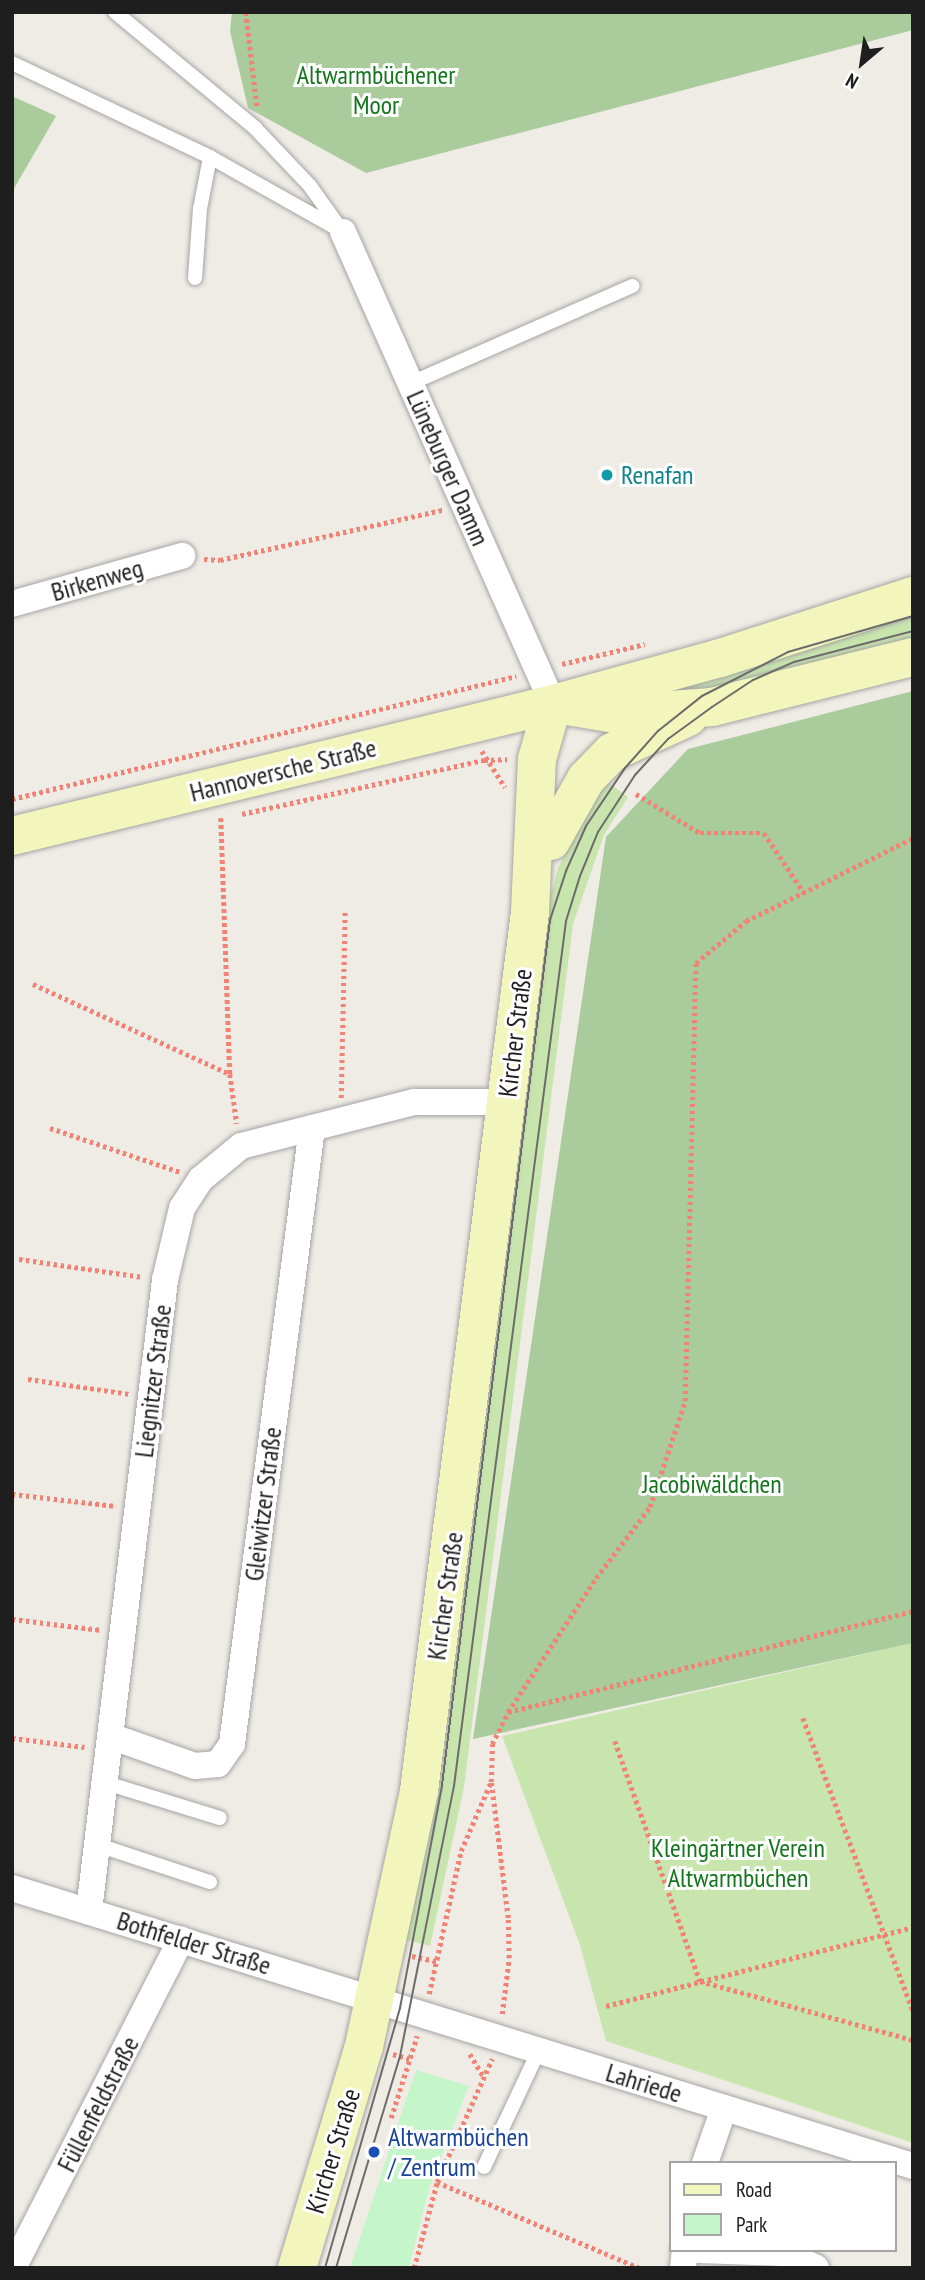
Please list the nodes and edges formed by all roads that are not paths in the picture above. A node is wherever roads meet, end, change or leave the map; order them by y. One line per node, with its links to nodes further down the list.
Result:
1 (115, 12): 4 (lane, Lüneburger Damm)
2 (12, 63): 3 (lane)
3 (210, 157): 4 (lane); 5 (lane)
4 (343, 232): 7 (street, Lüneburger Damm)
5 (195, 278)
6 (632, 286): 7 (lane)
7 (409, 384): 12 (street, Lüneburger Damm)
8 (182, 556): 10 (street, Birkenweg)
9 (913, 596): 12 (main road, Hannoversche Straße)
10 (12, 604)
11 (913, 657): 13 (main road, Hannoversche Straße)
12 (547, 687): 13 (main road, Hannoversche Straße); 14 (main road, Hannoversche Straße); 15 (main road, Kircher Straße); 16 (main road, Kircher Straße)
13 (712, 707): 15 (main road, Kircher Straße)
14 (12, 836)
15 (551, 841): 16 (main road, Kircher Straße)
16 (530, 912): 17 (main road, Kircher Straße)
17 (507, 1102): 18 (street, Liegnitzer Straße); 27 (main road, Kircher Straße)
18 (312, 1128): 19 (street, Liegnitzer Straße); 19 (street, Gleiwitzer Straße)
19 (110, 1743): 20 (street, Liegnitzer Straße)
20 (106, 1783): 21 (lane); 22 (street, Liegnitzer Straße)
21 (220, 1818)
22 (98, 1845): 23 (lane); 25 (street, Liegnitzer Straße)
23 (210, 1882)
24 (12, 1888): 25 (street, Bothfelder Straße)
25 (89, 1911): 26 (street, Bothfelder Straße)
26 (181, 1939): 27 (street, Bothfelder Straße); 34 (street, Füllenfeldstraße)
27 (375, 1999): 28 (street, Lahriede); 35 (main road, Kircher Straße)
28 (539, 2050): 29 (street, Lahriede); 32 (lane)
29 (724, 2108): 30 (street); 31 (street, Lahriede)
30 (706, 2161)
31 (897, 2161)
32 (484, 2166)
33 (755, 2252): 36 (street)
34 (13, 2268)
35 (297, 2268)
36 (816, 2268)

